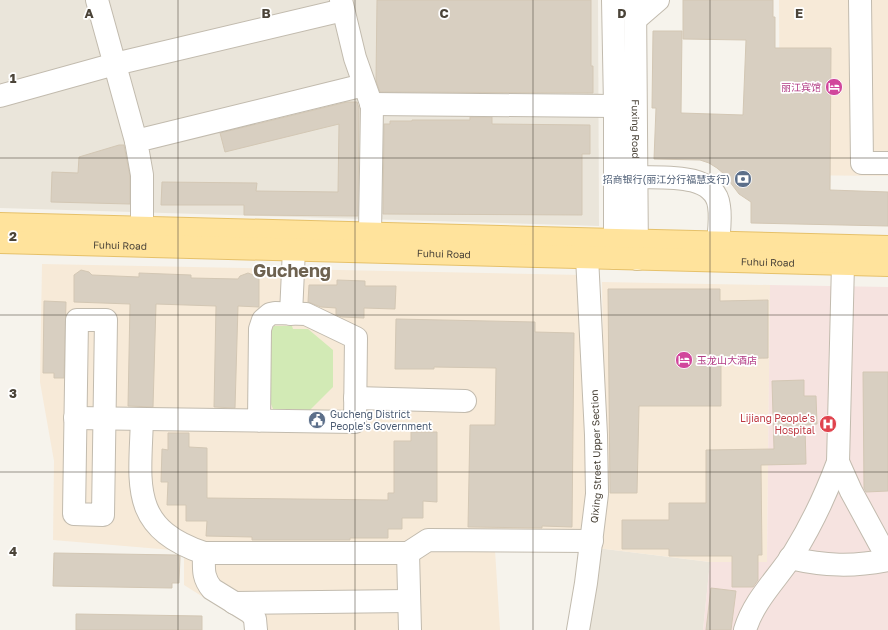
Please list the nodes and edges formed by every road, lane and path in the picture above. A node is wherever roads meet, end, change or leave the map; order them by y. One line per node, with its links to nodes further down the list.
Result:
1 (97, 0): 7 (street)
2 (613, 0): 10 (street)
3 (658, 0): 6 (street)
4 (860, 0): 12 (street)
5 (342, 5): 7 (street); 8 (street)
6 (636, 9): 13 (street, Fuxing Road)
7 (115, 64): 9 (street); 11 (street)
8 (368, 95): 10 (street); 11 (street); 16 (street)
9 (0, 96)
10 (615, 106): 21 (street)
11 (136, 141): 15 (street)
12 (888, 163)
13 (637, 177): 18 (street); 22 (street, Fuxing Road)
14 (0, 224): 15 (main road, Fuhui Road)
15 (142, 227): 16 (main road, Fuhui Road)
16 (370, 233): 21 (main road, Fuhui Road)
17 (0, 242): 20 (main road, Fuhui Road)
18 (718, 243): 19 (main road, Fuhui Road); 22 (main road, Fuhui Road)
19 (888, 247)
20 (294, 249): 23 (main road, Fuhui Road); 26 (street)
21 (615, 249): 22 (main road, Fuhui Road); 23 (main road, Fuhui Road)
22 (637, 250): 24 (main road, Fuhui Road)
23 (587, 257): 35 (street, Qixing Street Upper Section)
24 (843, 264): 25 (main road, Fuhui Road); 33 (street)
25 (888, 265)
26 (291, 314): 27 (street); 32 (street)
27 (355, 398): 28 (street); 32 (street)
28 (464, 401)
29 (76, 418): 30 (street); 30 (street); 30 (street)
30 (104, 418): 31 (street)
31 (142, 419): 32 (street); 36 (street)
32 (258, 421)
33 (838, 462): 34 (street); 38 (street)
34 (882, 535): 39 (street)
35 (592, 541): 37 (street); 44 (street, Qixing Street Upper Section)
36 (204, 553): 37 (street); 41 (street)
37 (408, 553): 40 (street)
38 (790, 558): 39 (street); 45 (street)
39 (888, 560)
40 (409, 601): 41 (street); 43 (street)
41 (234, 603): 42 (street)
42 (256, 630)
43 (410, 630)
44 (578, 630)
45 (745, 630)

